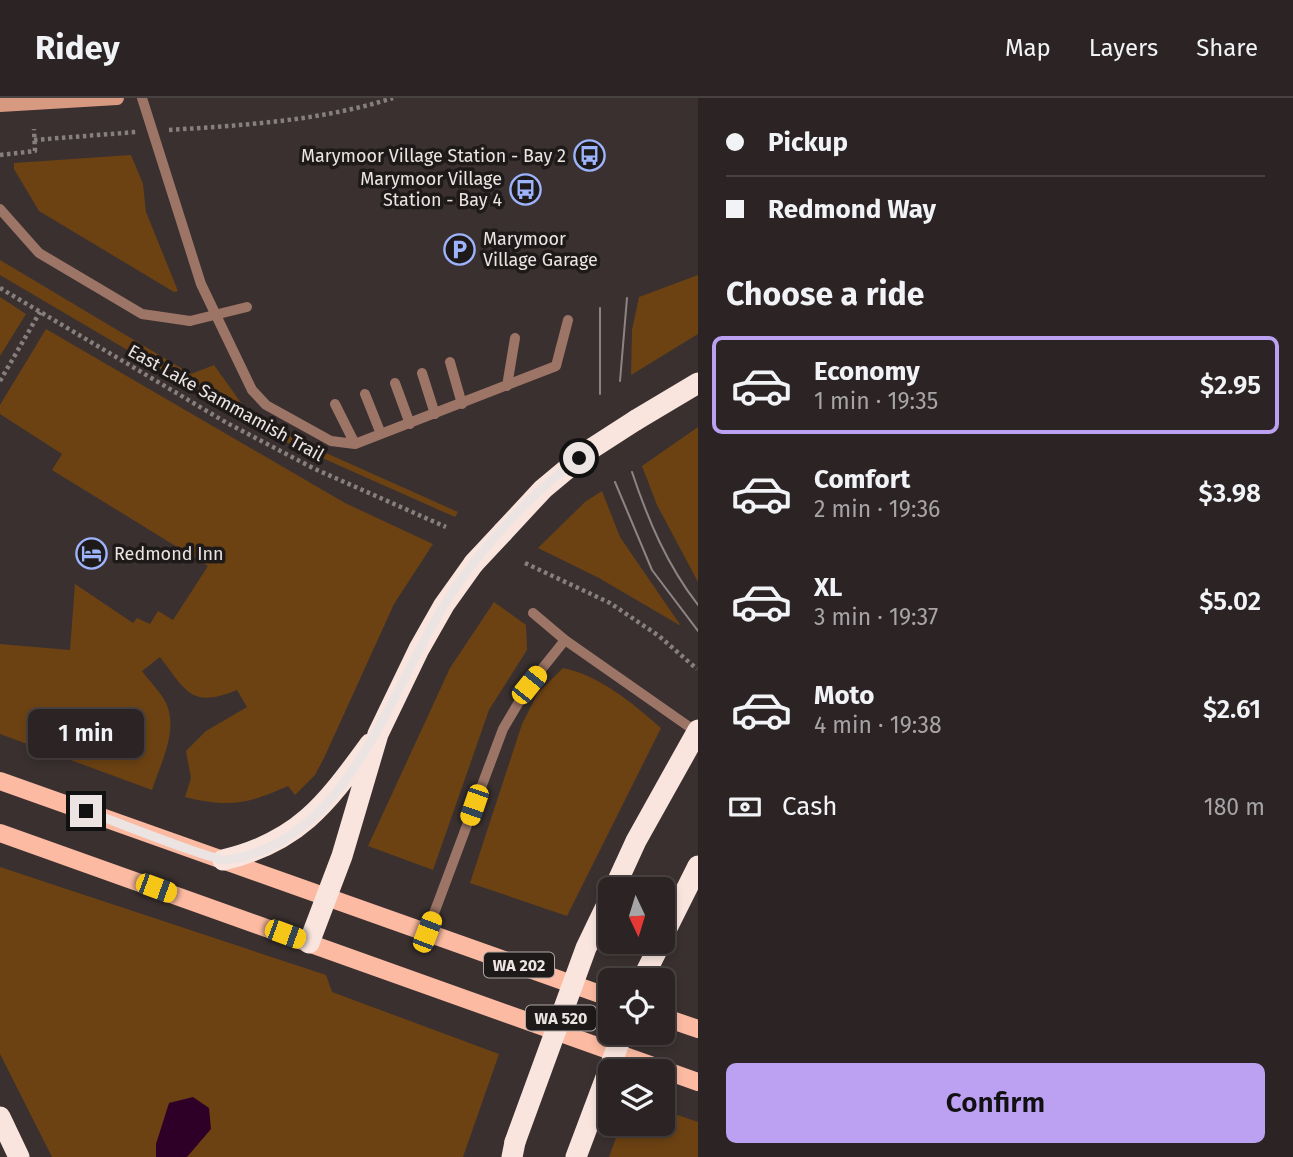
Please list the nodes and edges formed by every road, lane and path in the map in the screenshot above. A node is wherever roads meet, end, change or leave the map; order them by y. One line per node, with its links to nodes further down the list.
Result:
1 (117, 98): 4 (street)
2 (142, 98): 28 (lane)
3 (393, 98): 6 (path)
4 (0, 105)
5 (34, 129): 8 (path)
6 (178, 129)
7 (131, 133): 8 (path)
8 (34, 140): 9 (path)
9 (0, 155)
10 (0, 209): 12 (lane, bridge)
11 (0, 288): 13 (path, East Lake Sammamish Trail)
12 (247, 307)
13 (40, 312): 18 (path); 29 (path, East Lake Sammamish Trail)
14 (568, 320): 21 (lane)
15 (515, 338): 21 (lane)
16 (450, 362): 24 (lane)
17 (422, 373): 25 (lane)
18 (0, 381)
19 (395, 383): 26 (lane)
20 (698, 383): 35 (highway, bridge)
21 (507, 386): 24 (lane)
22 (365, 394): 27 (lane)
23 (335, 404): 28 (lane)
24 (462, 404): 25 (lane)
25 (435, 414): 26 (lane)
26 (410, 424): 27 (lane)
27 (381, 434): 28 (lane)
28 (355, 444)
29 (446, 527)
30 (524, 563): 33 (path)
31 (533, 613): 32 (lane)
32 (565, 640): 34 (lane); 44 (lane)
33 (697, 669)
34 (698, 732): 40 (highway, bridge)
35 (378, 734): 38 (highway); 41 (highway)
36 (0, 780): 38 (main road, WA 202)
37 (0, 833): 45 (main road, WA 202)
38 (223, 860): 41 (main road, WA 202)
39 (698, 866): 42 (highway)
40 (620, 877)
41 (327, 897): 44 (main road, WA 202); 45 (highway)
42 (676, 910)
43 (598, 923): 52 (highway, WA 520, bridge)
44 (427, 932): 46 (main road, WA 202)
45 (309, 943): 50 (main road, WA 202)
46 (598, 993)
47 (675, 1021): 48 (main road)
48 (698, 1029)
49 (618, 1045): 54 (highway, WA 520, bridge)
50 (698, 1082)
51 (0, 1117): 53 (highway)
52 (513, 1150)
53 (19, 1157)
54 (576, 1157)

